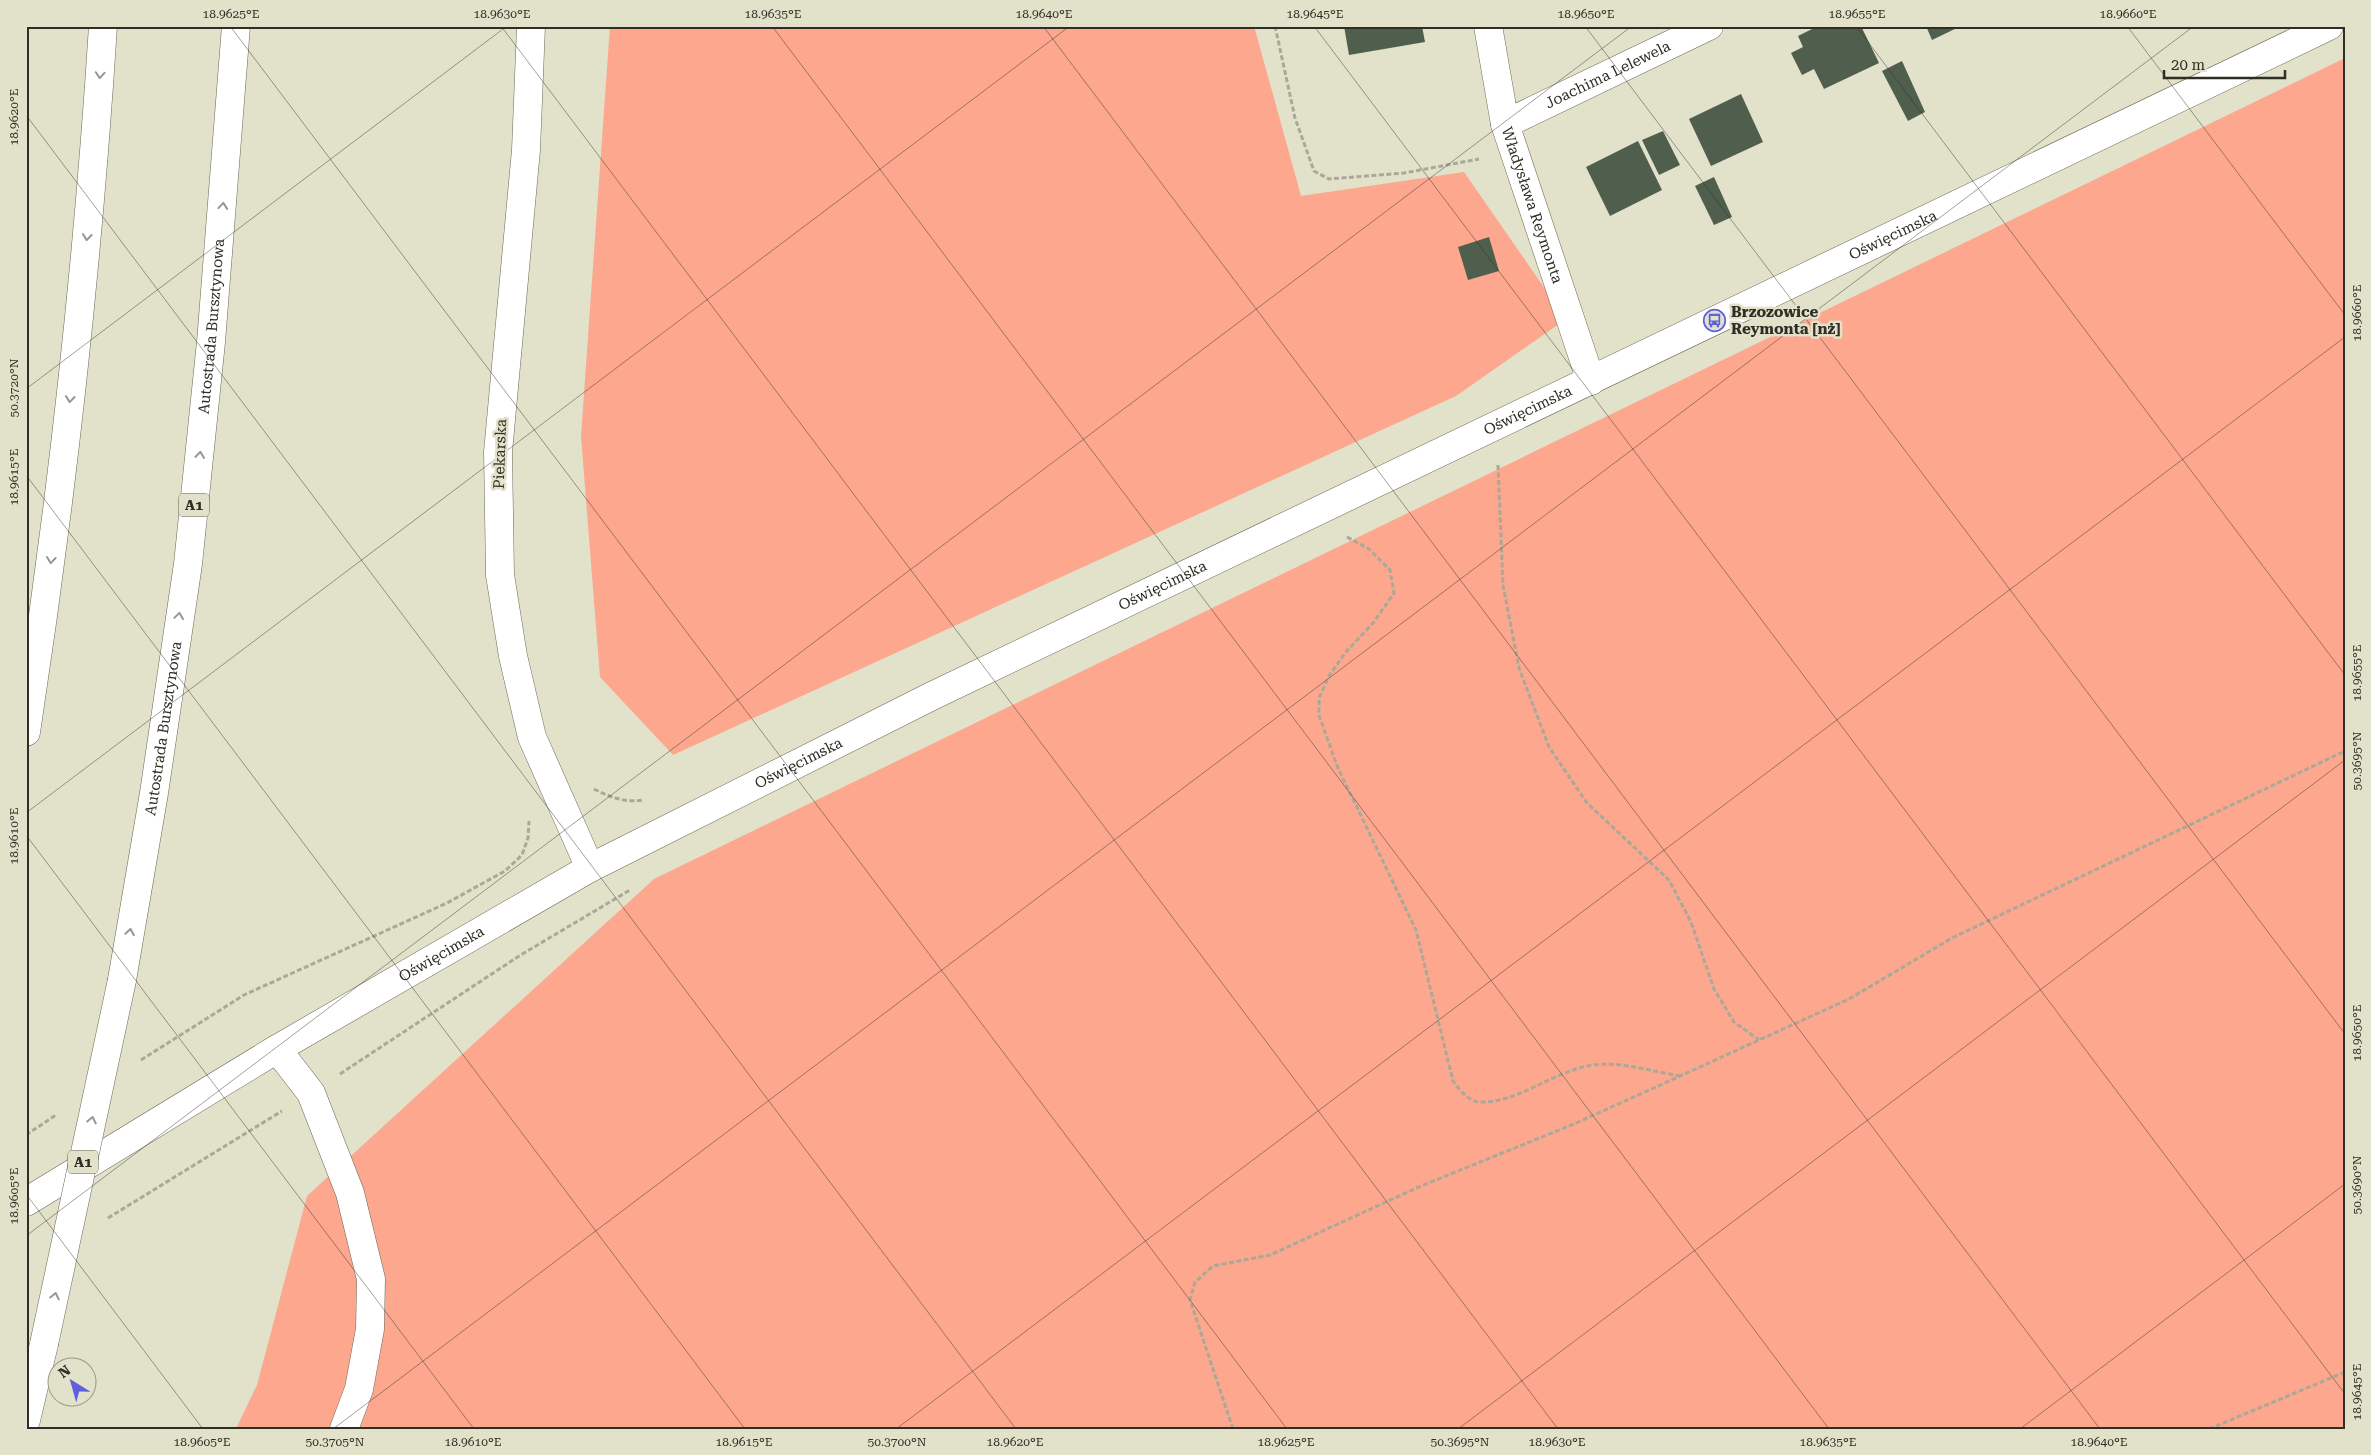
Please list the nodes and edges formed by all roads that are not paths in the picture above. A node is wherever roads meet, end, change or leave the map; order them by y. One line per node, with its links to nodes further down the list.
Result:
1 (103, 26): 9 (main road, one-way to 9)
2 (236, 26): 13 (main road, Autostrada Bursztynowa / A1, one-way to 2, bridge)
3 (531, 26): 10 (main road, Piekarska)
4 (1488, 26): 7 (main road, Władysława Reymonta)
5 (1709, 26): 7 (main road, Joachima Lelewela)
6 (2329, 26): 8 (main road, Oświęcimska)
7 (1505, 124): 8 (main road, Władysława Reymonta)
8 (1591, 381): 10 (main road, Oświęcimska)
9 (26, 732)
10 (590, 868): 11 (main road, Oświęcimska)
11 (277, 1049): 12 (main road, Oświęcimska); 14 (main road)
12 (26, 1202)
13 (26, 1420)
14 (344, 1429)

